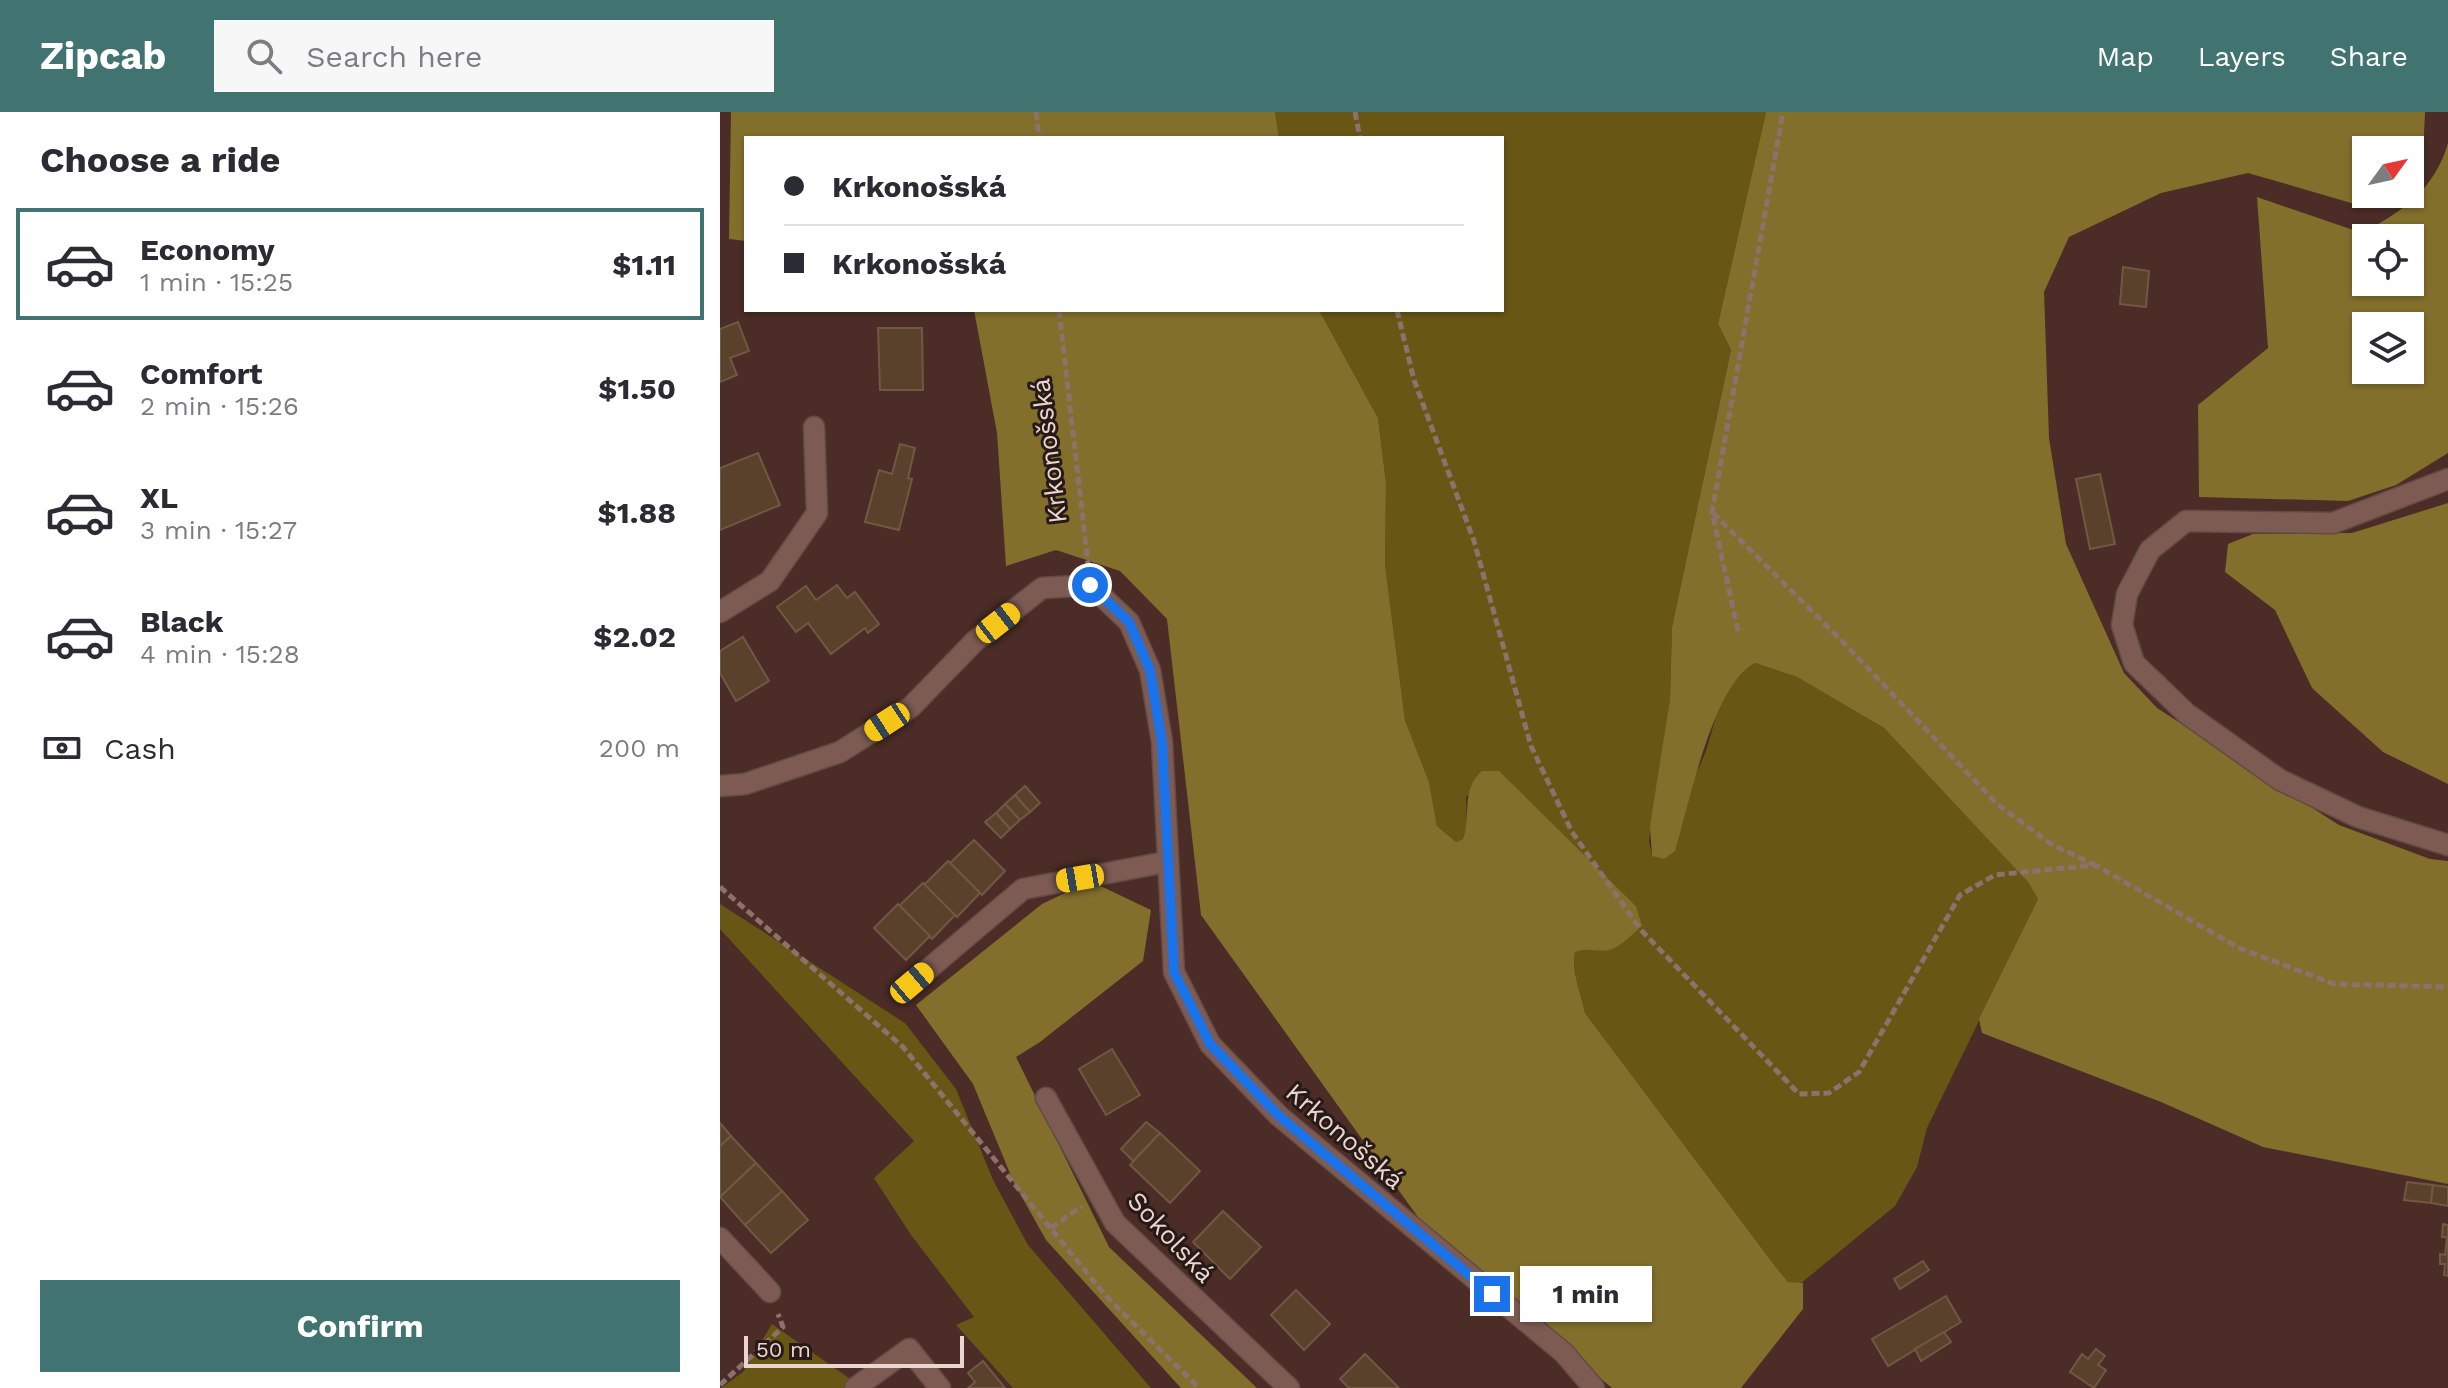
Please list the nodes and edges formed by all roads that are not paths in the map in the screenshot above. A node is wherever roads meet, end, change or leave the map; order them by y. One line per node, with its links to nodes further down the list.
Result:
1 (814, 427): 3 (street)
2 (2448, 479): 5 (street)
3 (720, 612)
4 (720, 786): 6 (street, Krkonošská)
5 (2448, 845)
6 (1166, 862): 7 (street); 14 (street, Krkonošská)
7 (912, 983)
8 (1046, 1098): 13 (street, Sokolská)
9 (720, 1238): 10 (street)
10 (770, 1292)
11 (855, 1388): 12 (street)
12 (940, 1388)
13 (1289, 1388)
14 (1594, 1388)

